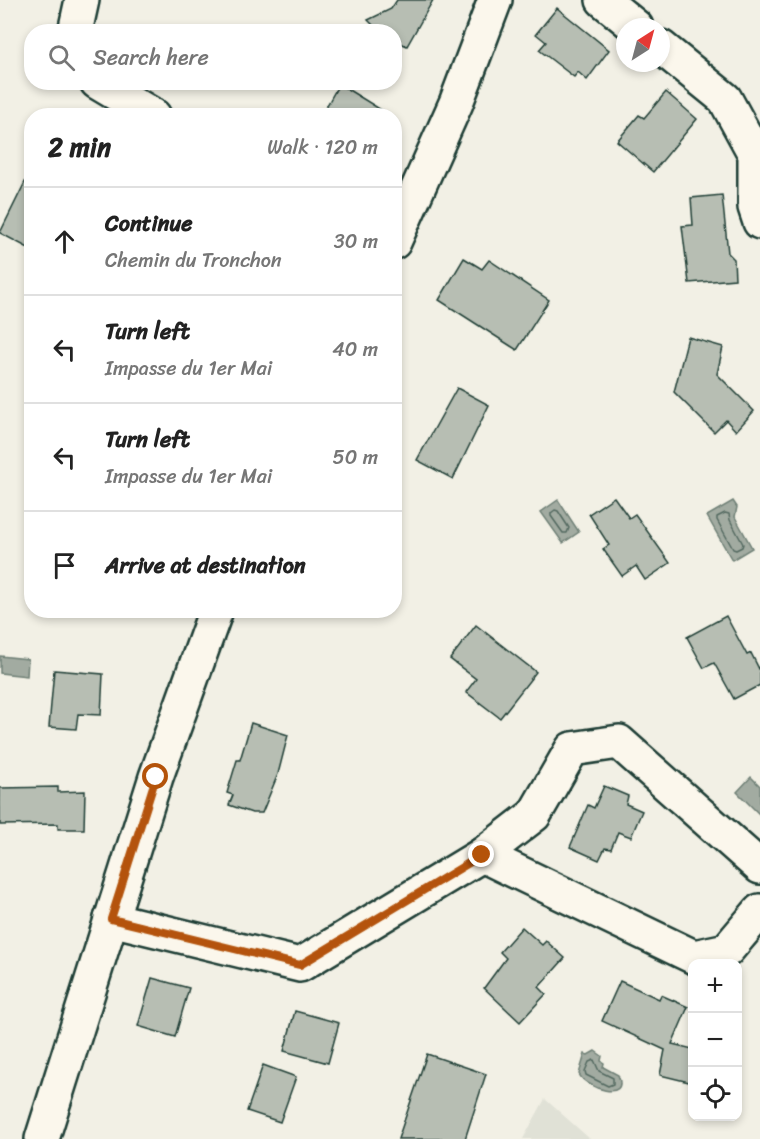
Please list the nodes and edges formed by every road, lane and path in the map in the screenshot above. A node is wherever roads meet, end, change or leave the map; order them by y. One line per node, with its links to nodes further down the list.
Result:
1 (82, 0): 5 (street)
2 (495, 0): 10 (street)
3 (603, 0): 4 (street)
4 (625, 18)
5 (77, 24)
6 (670, 54): 9 (street)
7 (111, 90): 8 (street)
8 (141, 108)
9 (760, 222)
10 (402, 224)
11 (213, 618): 15 (street)
12 (482, 855): 13 (street); 14 (street); 15 (street)
13 (760, 867)
14 (760, 911)
15 (111, 919): 16 (street)
16 (42, 1139)

